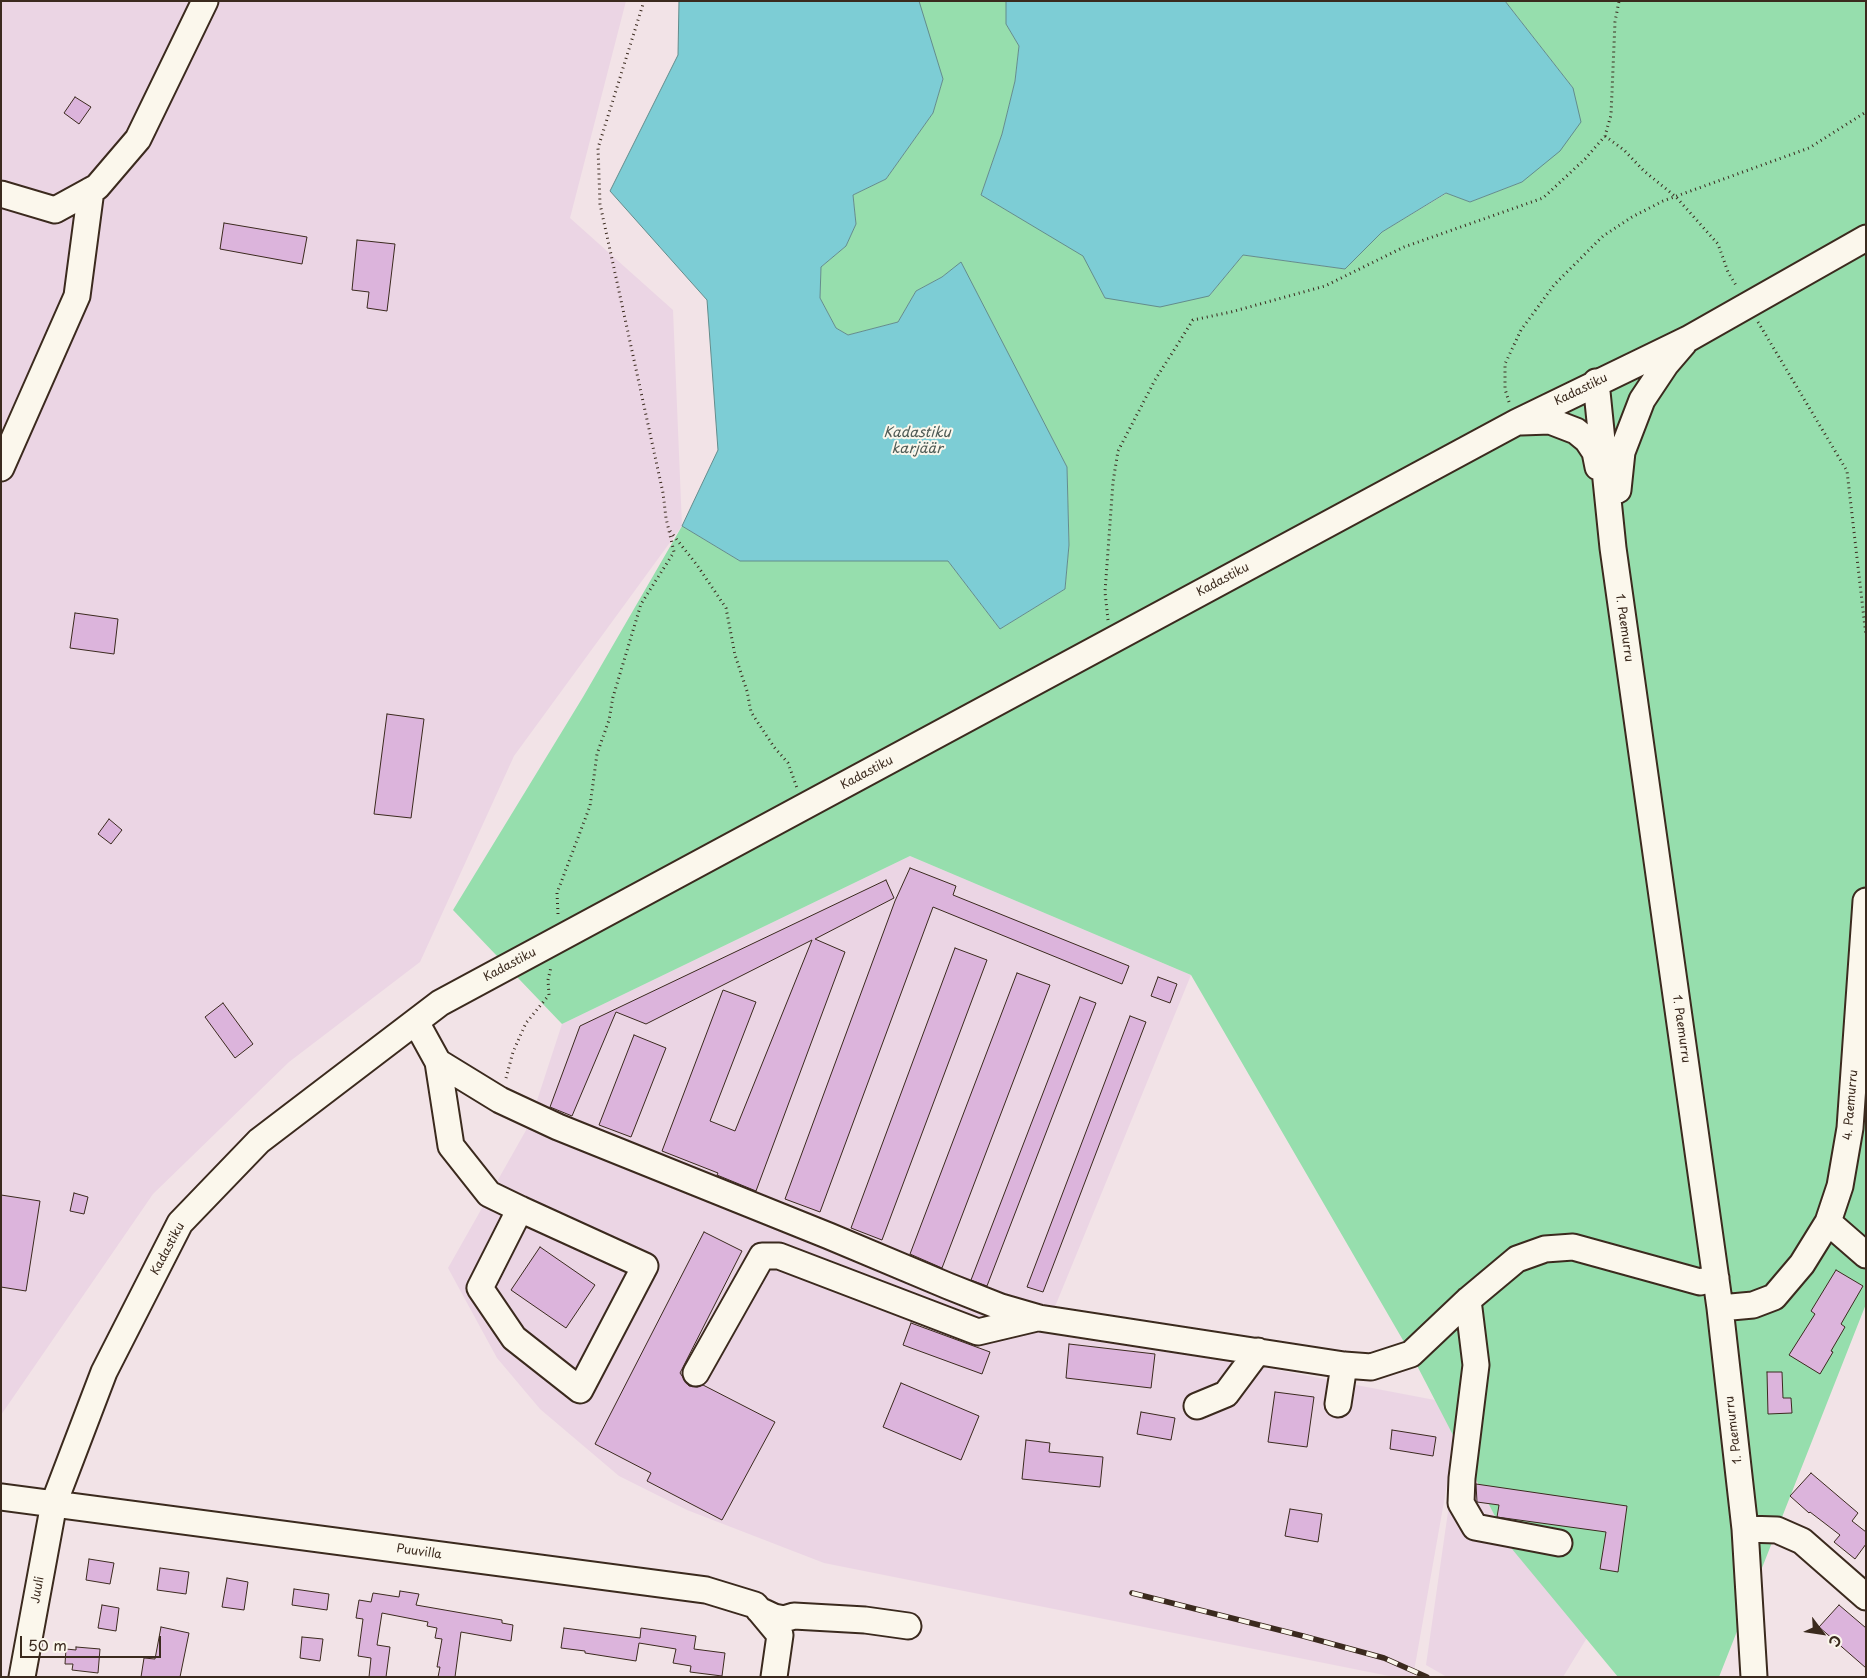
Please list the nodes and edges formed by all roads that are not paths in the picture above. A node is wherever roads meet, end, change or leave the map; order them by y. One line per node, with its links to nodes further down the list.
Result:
1 (205, 1): 2 (street)
2 (90, 190): 3 (street); 8 (street)
3 (1, 194)
4 (1866, 238): 5 (street, Kadastiku)
5 (1688, 339): 6 (street, Kadastiku); 9 (street)
6 (1596, 382): 7 (street, Kadastiku); 9 (street, 1. Paemurru)
7 (1517, 422): 9 (street); 12 (street, Kadastiku)
8 (3, 457)
9 (1613, 548): 17 (street, 1. Paemurru)
10 (1866, 901): 11 (street, 4. Paemurru)
11 (1863, 992): 15 (street, 4. Paemurru)
12 (416, 1022): 13 (street); 27 (street, Kadastiku)
13 (438, 1062): 14 (street); 20 (street)
14 (520, 1209): 14 (street)
15 (1828, 1222): 16 (street); 19 (street, 4. Paemurru)
16 (1866, 1255)
17 (1716, 1278): 18 (street); 19 (street, 1. Paemurru)
18 (1468, 1300): 22 (street); 29 (street)
19 (1720, 1308): 28 (street, 1. Paemurru)
20 (1039, 1318): 21 (street); 23 (street)
21 (1258, 1351): 22 (street); 25 (street)
22 (1344, 1365): 24 (street)
23 (696, 1372)
24 (1338, 1404)
25 (1197, 1406)
26 (1, 1497): 27 (street, Puuvilla)
27 (54, 1503): 31 (street, Puuvilla); 33 (street, Juuli)
28 (1745, 1528): 30 (street); 35 (street, 1. Paemurru)
29 (1559, 1543)
30 (1866, 1597)
31 (759, 1610): 32 (street); 34 (street, Puuvilla)
32 (908, 1626)
33 (22, 1677)
34 (774, 1677)
35 (1754, 1677)

